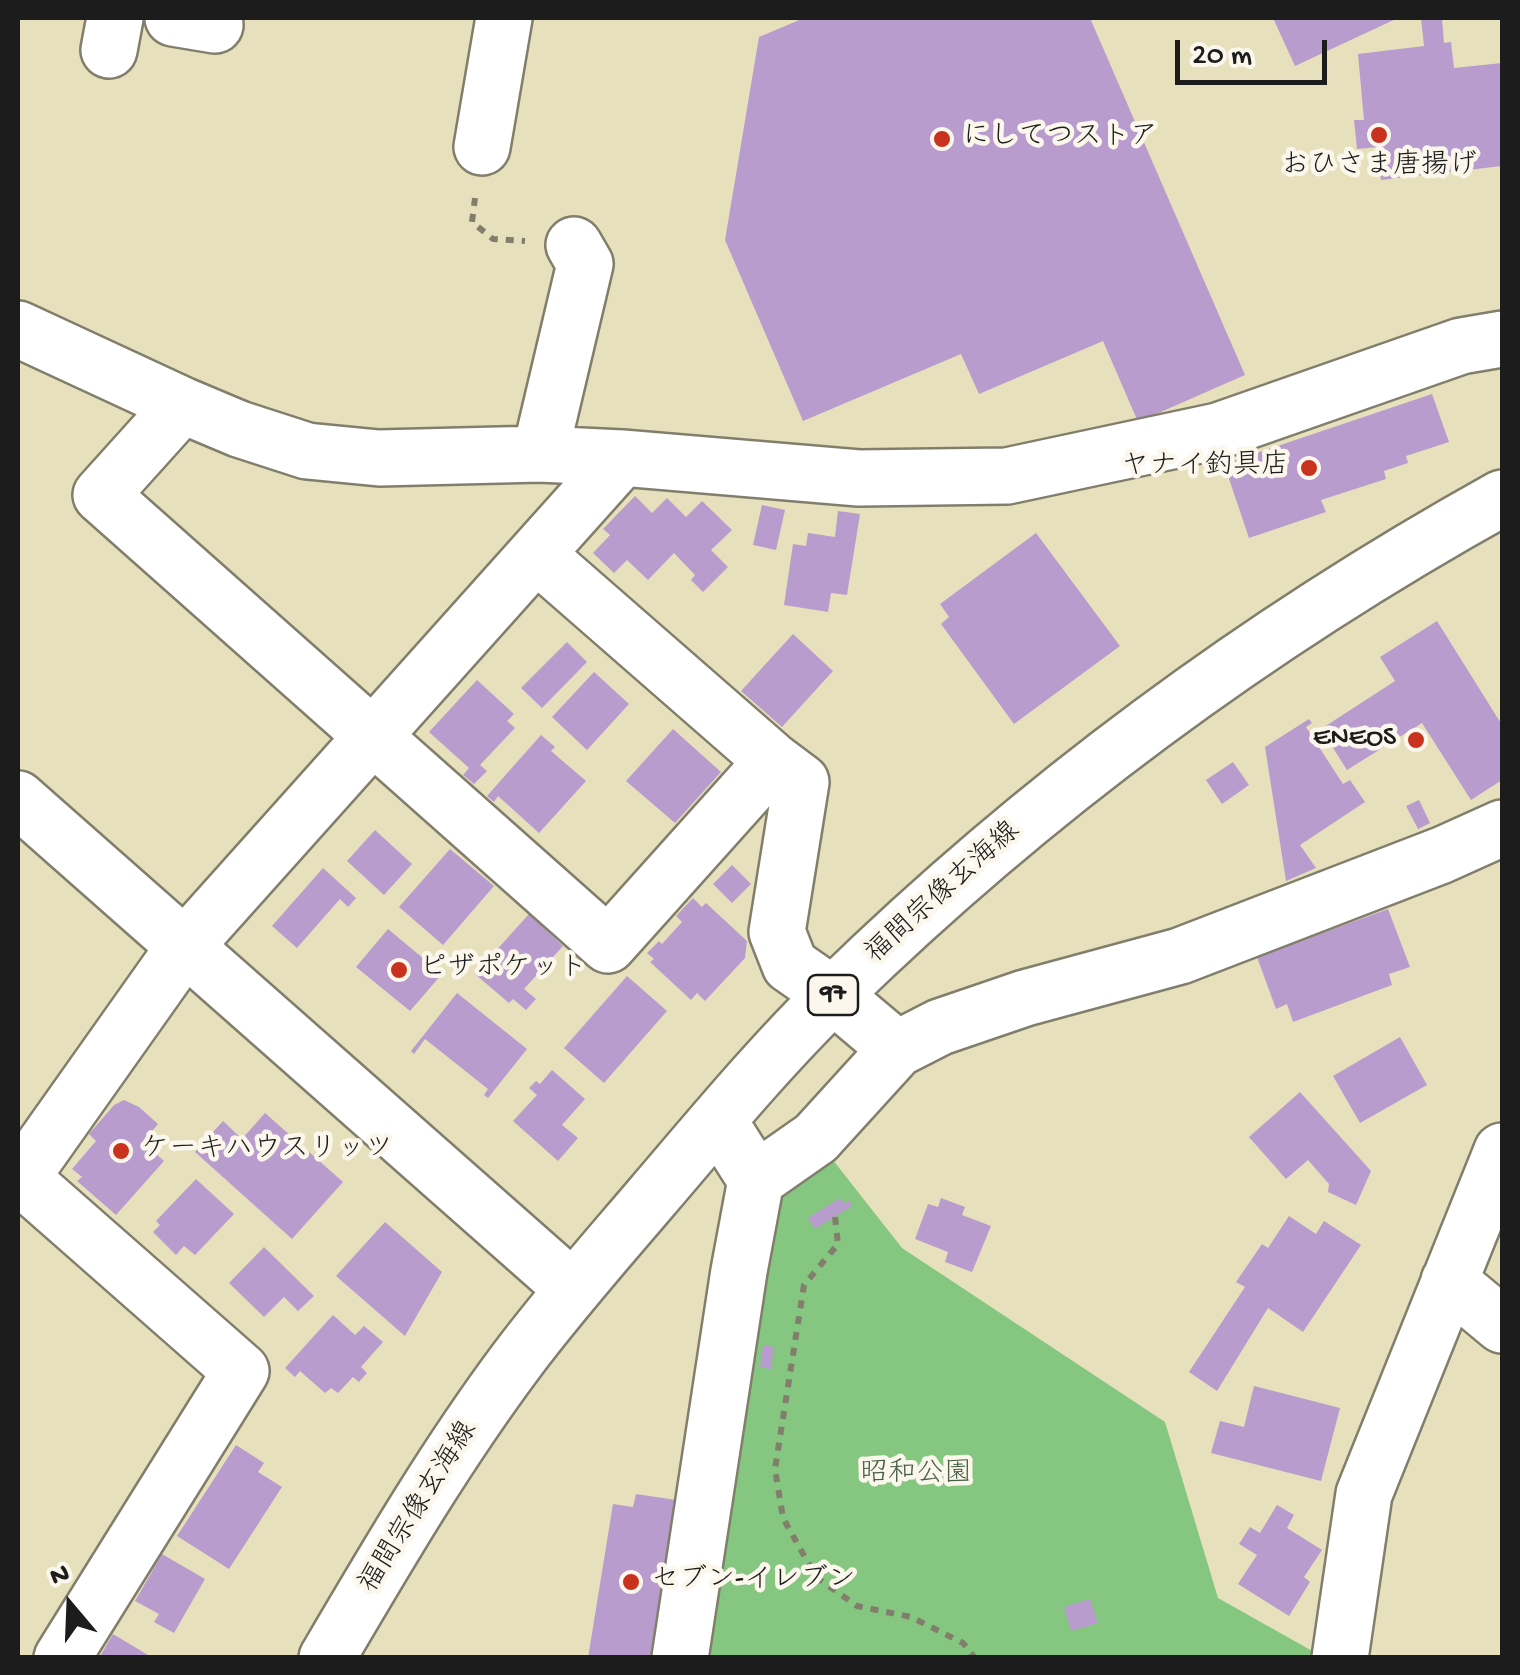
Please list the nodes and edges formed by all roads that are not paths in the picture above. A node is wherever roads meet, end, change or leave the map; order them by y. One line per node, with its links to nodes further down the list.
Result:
1 (504, 18): 2 (street)
2 (482, 147)
3 (574, 246): 7 (street)
4 (18, 329): 6 (street)
5 (1502, 339): 8 (street)
6 (182, 406): 7 (street); 11 (street)
7 (540, 454): 8 (street)
8 (622, 458): 10 (street)
9 (1502, 498): 16 (street, 福間宗像玄海線 / 97)
10 (536, 554): 11 (street); 12 (street)
11 (373, 738): 12 (street); 15 (street)
12 (773, 760): 16 (street)
13 (18, 799): 15 (street)
14 (1502, 828): 17 (street)
15 (185, 946): 20 (street); 23 (street)
16 (833, 995): 17 (street); 18 (street, 福間宗像玄海線 / 97)
17 (897, 1050): 21 (street)
18 (718, 1120): 21 (street); 23 (street, 福間宗像玄海線 / 97)
19 (1502, 1151): 22 (street)
20 (18, 1178): 25 (street)
21 (756, 1180): 27 (street)
22 (1449, 1281): 24 (street); 28 (street)
23 (573, 1289): 26 (street, 福間宗像玄海線 / 97)
24 (1502, 1326)
25 (62, 1658)
26 (327, 1658)
27 (680, 1658)
28 (1340, 1658)

